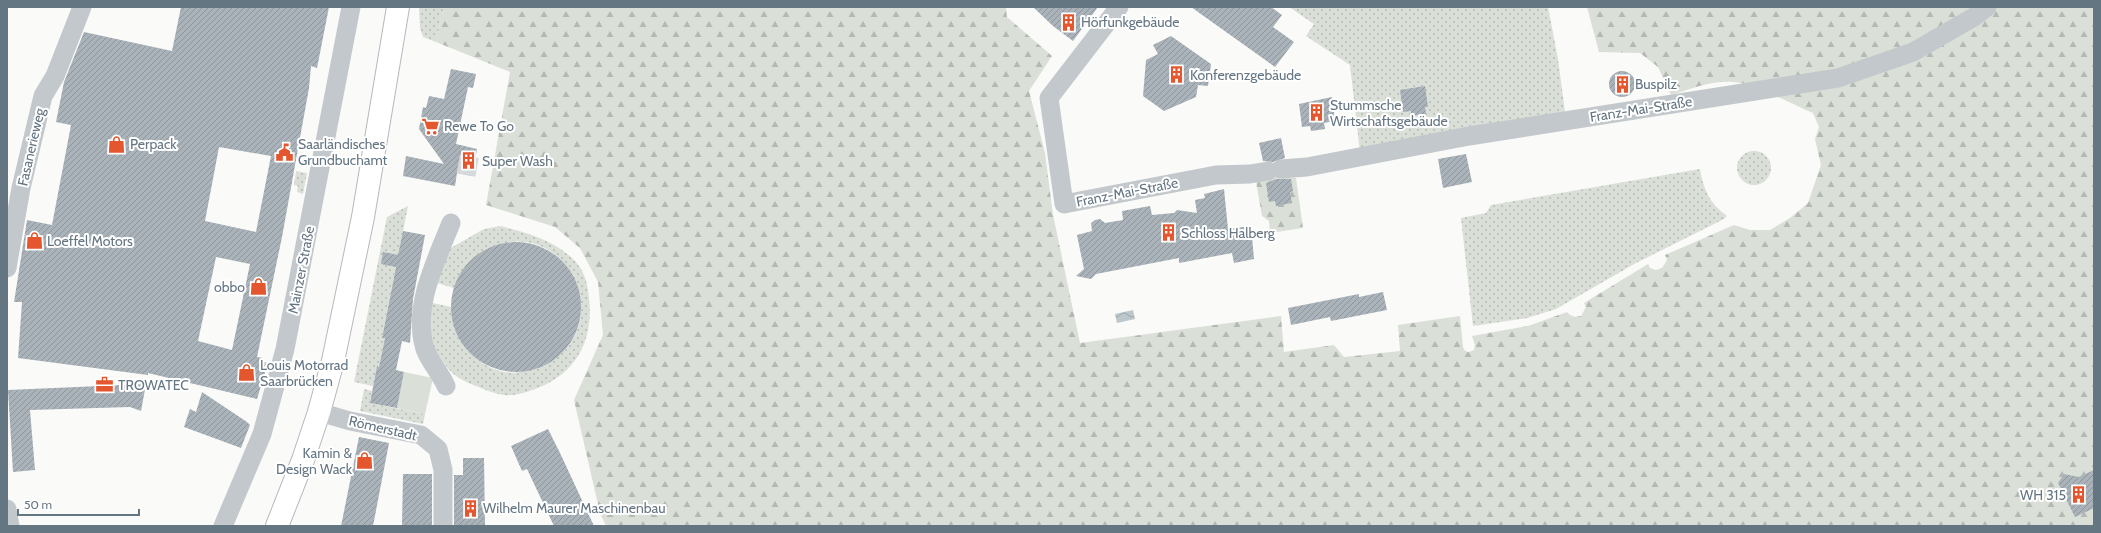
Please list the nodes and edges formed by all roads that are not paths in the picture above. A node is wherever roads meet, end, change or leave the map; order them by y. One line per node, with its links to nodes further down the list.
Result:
1 (82, 7): 7 (street, Fasanerieweg)
2 (351, 7): 12 (street, Mainzer Straße)
3 (398, 7): 9 (main road)
4 (1119, 7): 5 (street, Franz-Mai-Straße)
5 (1987, 7)
6 (451, 223): 8 (street)
7 (7, 268)
8 (446, 386)
9 (319, 412): 13 (main road); 14 (street, Römerstadt)
10 (7, 509): 11 (street)
11 (10, 526)
12 (223, 526)
13 (277, 526)
14 (443, 526)

